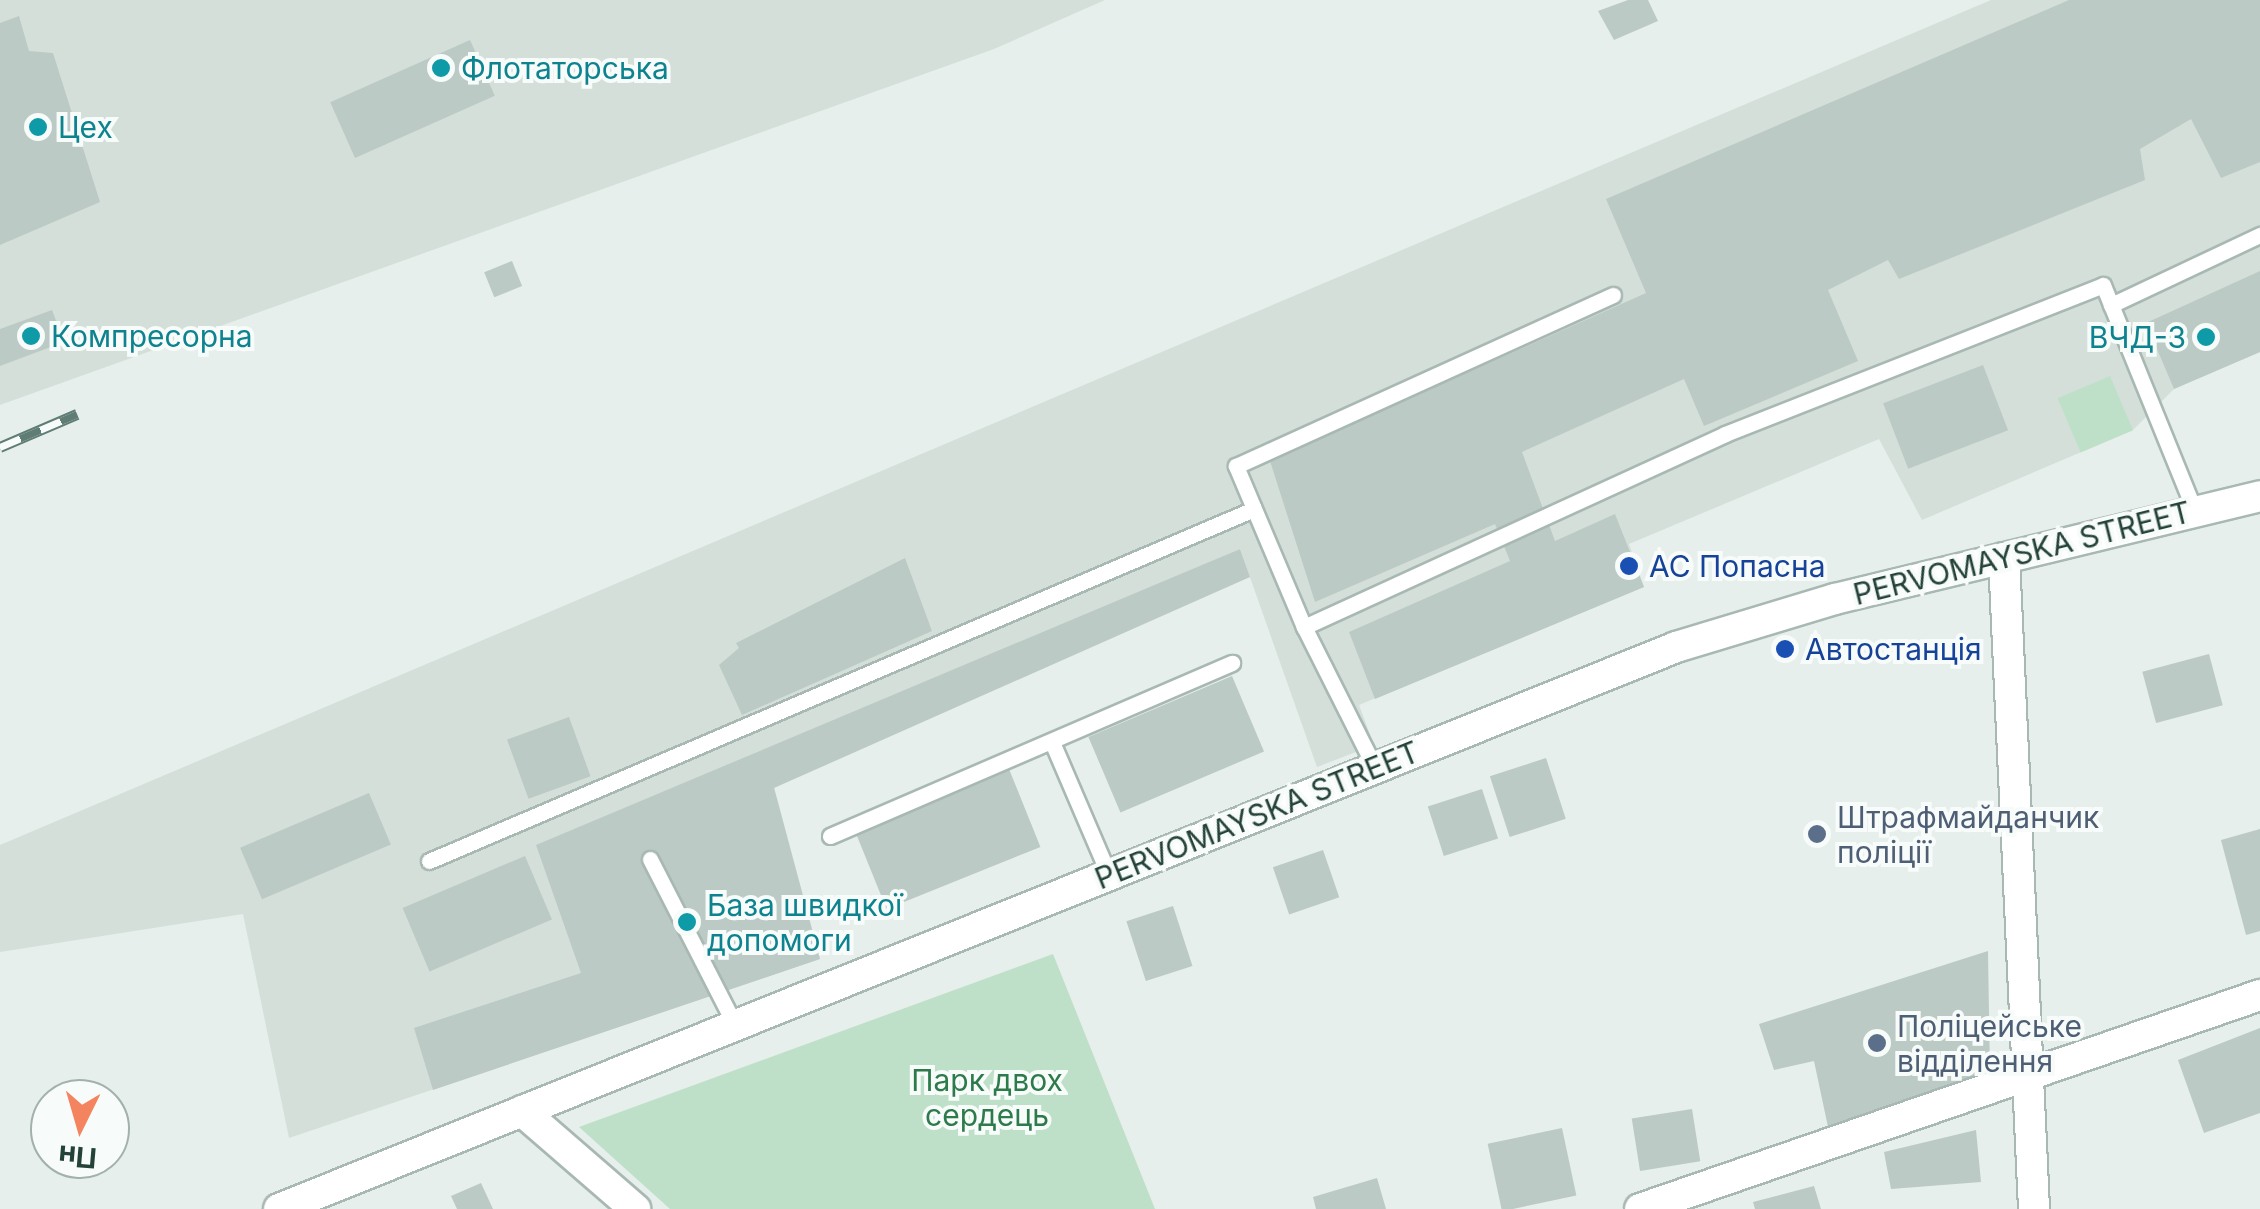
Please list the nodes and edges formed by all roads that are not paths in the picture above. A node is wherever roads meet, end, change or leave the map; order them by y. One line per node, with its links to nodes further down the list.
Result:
1 (2260, 235): 3 (lane)
2 (1613, 294): 5 (lane)
3 (2111, 305): 6 (lane); 8 (lane)
4 (2260, 496): 6 (street, PERVOMAYSKA STREET)
5 (1254, 509): 8 (lane); 14 (lane)
6 (2195, 512): 7 (street, PERVOMAYSKA STREET)
7 (2004, 558): 11 (street, PERVOMAYSKA STREET); 18 (street)
8 (1304, 627): 11 (lane)
9 (1232, 663): 10 (lane)
10 (1052, 742): 12 (lane); 15 (lane)
11 (1375, 768): 15 (street, PERVOMAYSKA STREET)
12 (830, 836)
13 (650, 859): 17 (lane)
14 (429, 861)
15 (1108, 875): 17 (street, PERVOMAYSKA STREET)
16 (2260, 996): 18 (street)
17 (736, 1025): 19 (street, PERVOMAYSKA STREET)
18 (2027, 1078): 22 (street); 23 (street)
19 (522, 1111): 20 (street, PERVOMAYSKA STREET); 21 (street)
20 (279, 1209)
21 (635, 1209)
22 (1640, 1209)
23 (2034, 1209)

